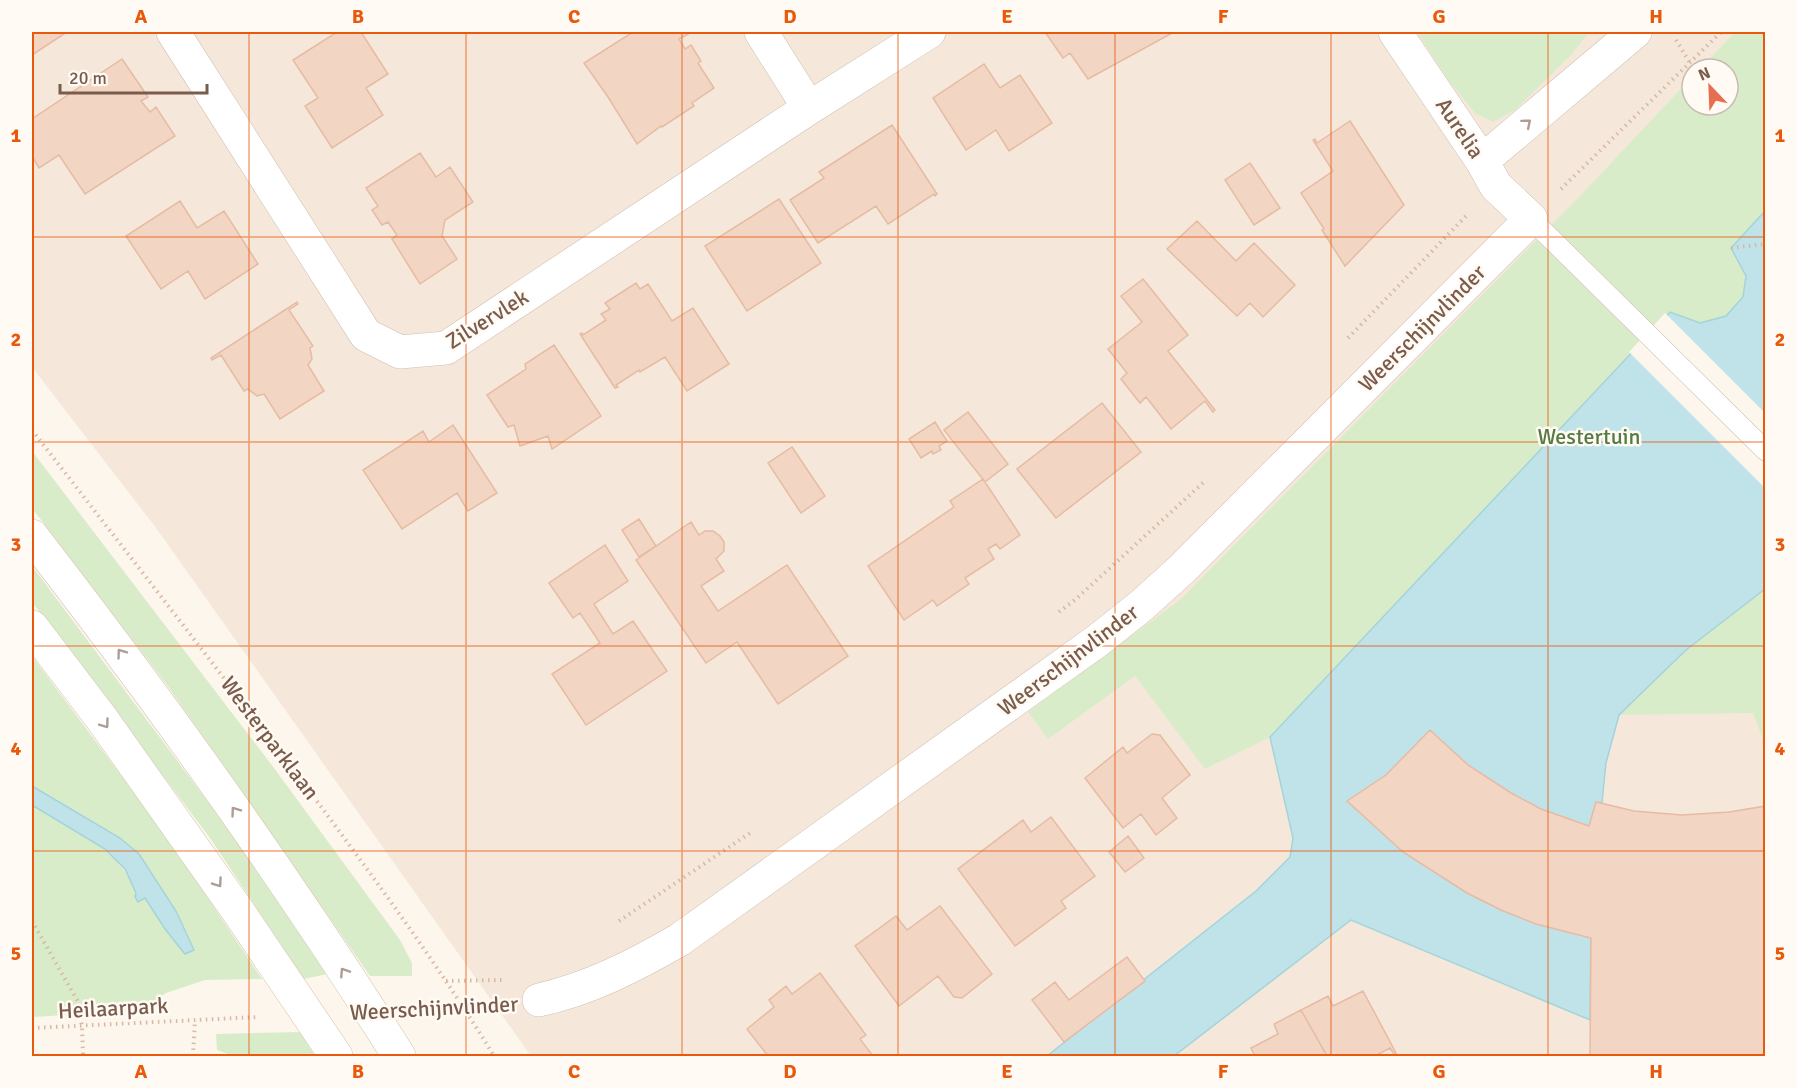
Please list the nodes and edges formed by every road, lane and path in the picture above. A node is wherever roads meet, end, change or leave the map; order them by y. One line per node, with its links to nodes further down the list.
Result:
1 (174, 32): 11 (street, Zilvervlek)
2 (761, 32): 11 (street)
3 (929, 32): 11 (street, Zilvervlek)
4 (1395, 32): 12 (street, Aurelia)
5 (1635, 32): 12 (street, one-way to 5)
6 (1671, 32): 8 (path)
7 (1720, 32): 9 (path)
8 (1686, 57)
9 (1696, 57)
10 (1680, 73): 13 (path)
11 (809, 108)
12 (1489, 173): 13 (street, Aurelia); 16 (path)
13 (1531, 219): 18 (lane); 28 (street, Weerschijnvlinder)
14 (1766, 244): 15 (path)
15 (1731, 248)
16 (1340, 346)
17 (32, 430): 27 (path, Westerparklaan)
18 (1766, 451)
19 (1207, 480): 21 (path)
20 (32, 536): 30 (street, one-way to 20)
21 (1057, 613)
22 (32, 627): 31 (street, one-way to 31)
23 (751, 832): 25 (path)
24 (32, 921): 33 (path)
25 (615, 924)
26 (509, 979): 27 (path)
27 (446, 981): 29 (path, Westerparklaan)
28 (539, 1000): 29 (path, Weerschijnvlinder)
29 (466, 1010): 30 (path, Weerschijnvlinder); 39 (path, Westerparklaan)
30 (371, 1011): 38 (street)
31 (309, 1015): 32 (path, Heilaarpark); 37 (street)
32 (195, 1020): 33 (path, Heilaarpark); 36 (path, Heilaarpark)
33 (82, 1026): 34 (path, Heilaarpark); 35 (path)
34 (32, 1028)
35 (83, 1056)
36 (193, 1056)
37 (336, 1056)
38 (399, 1056)
39 (494, 1056)

